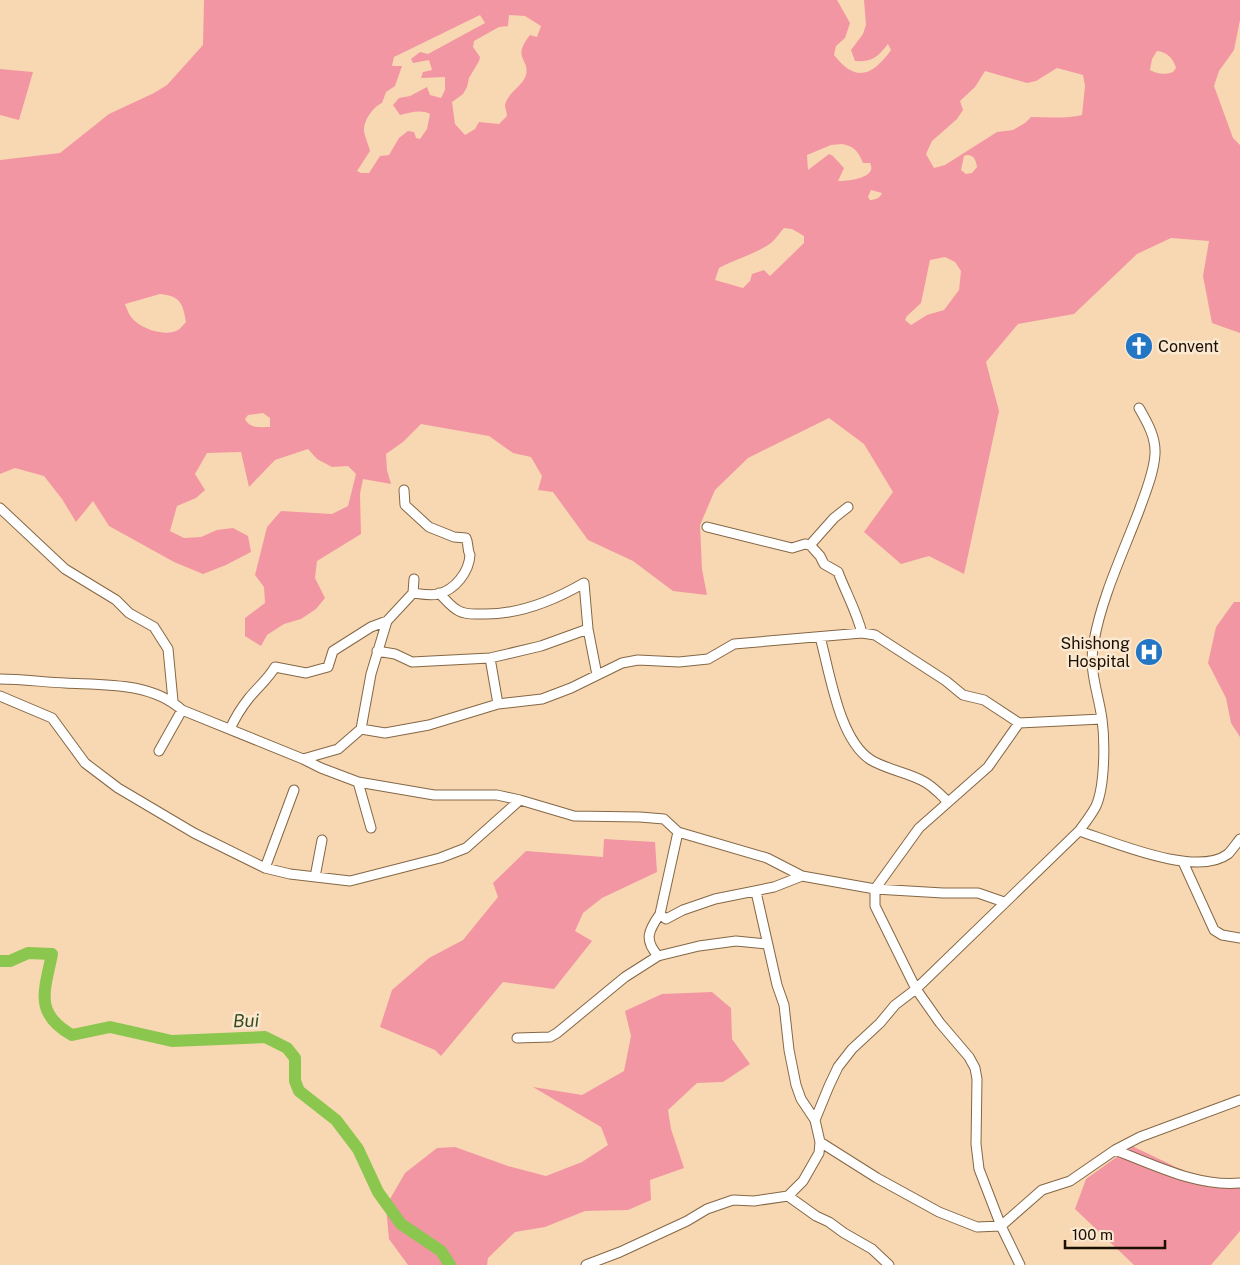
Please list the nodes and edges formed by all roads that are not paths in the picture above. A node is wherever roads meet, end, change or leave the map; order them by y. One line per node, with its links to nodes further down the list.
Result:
1 (1139, 408): 22 (street)
2 (404, 490): 9 (street)
3 (848, 507): 6 (street)
4 (0, 508): 19 (street)
5 (707, 527): 6 (street)
6 (810, 545): 12 (street)
7 (414, 579): 8 (street)
8 (413, 593): 9 (street); 10 (street)
9 (440, 594): 11 (street)
10 (387, 621): 14 (street); 24 (street)
11 (588, 629): 15 (street); 16 (street)
12 (862, 633): 13 (street); 23 (street)
13 (820, 637): 16 (street); 31 (street)
14 (377, 651): 15 (street); 25 (street)
15 (490, 658): 20 (street)
16 (597, 676): 20 (street)
17 (0, 679): 19 (street)
18 (0, 696): 38 (street)
19 (173, 701): 21 (street)
20 (498, 704): 25 (street)
21 (182, 710): 24 (street); 26 (street)
22 (1102, 718): 23 (street); 33 (street)
23 (1019, 723): 31 (street)
24 (230, 729): 27 (street)
25 (361, 729): 27 (street)
26 (159, 750)
27 (303, 759): 28 (street)
28 (358, 782): 30 (street); 32 (street)
29 (294, 790): 38 (street)
30 (520, 800): 34 (street); 40 (street)
31 (948, 802): 41 (street)
32 (371, 828)
33 (1080, 831): 37 (street); 43 (street)
34 (678, 832): 39 (street); 44 (street)
35 (1240, 839): 37 (street)
36 (322, 840): 40 (street)
37 (1183, 862): 45 (street)
38 (265, 868): 40 (street)
39 (802, 876): 41 (street); 42 (street)
40 (315, 878)
41 (875, 889): 43 (street); 48 (street)
42 (756, 892): 44 (street); 46 (street)
43 (1004, 902): 48 (street)
44 (660, 914): 47 (street)
45 (1240, 938)
46 (767, 944): 47 (street); 51 (street)
47 (658, 956): 49 (street)
48 (916, 989): 51 (street); 56 (street)
49 (517, 1038)
50 (1240, 1100): 53 (street)
51 (815, 1120): 52 (street)
52 (820, 1142): 55 (street); 56 (street)
53 (1115, 1150): 54 (street); 56 (street)
54 (1240, 1183)
55 (788, 1196): 57 (street); 58 (street)
56 (1001, 1226): 59 (street)
57 (586, 1265)
58 (889, 1265)
59 (1020, 1265)

